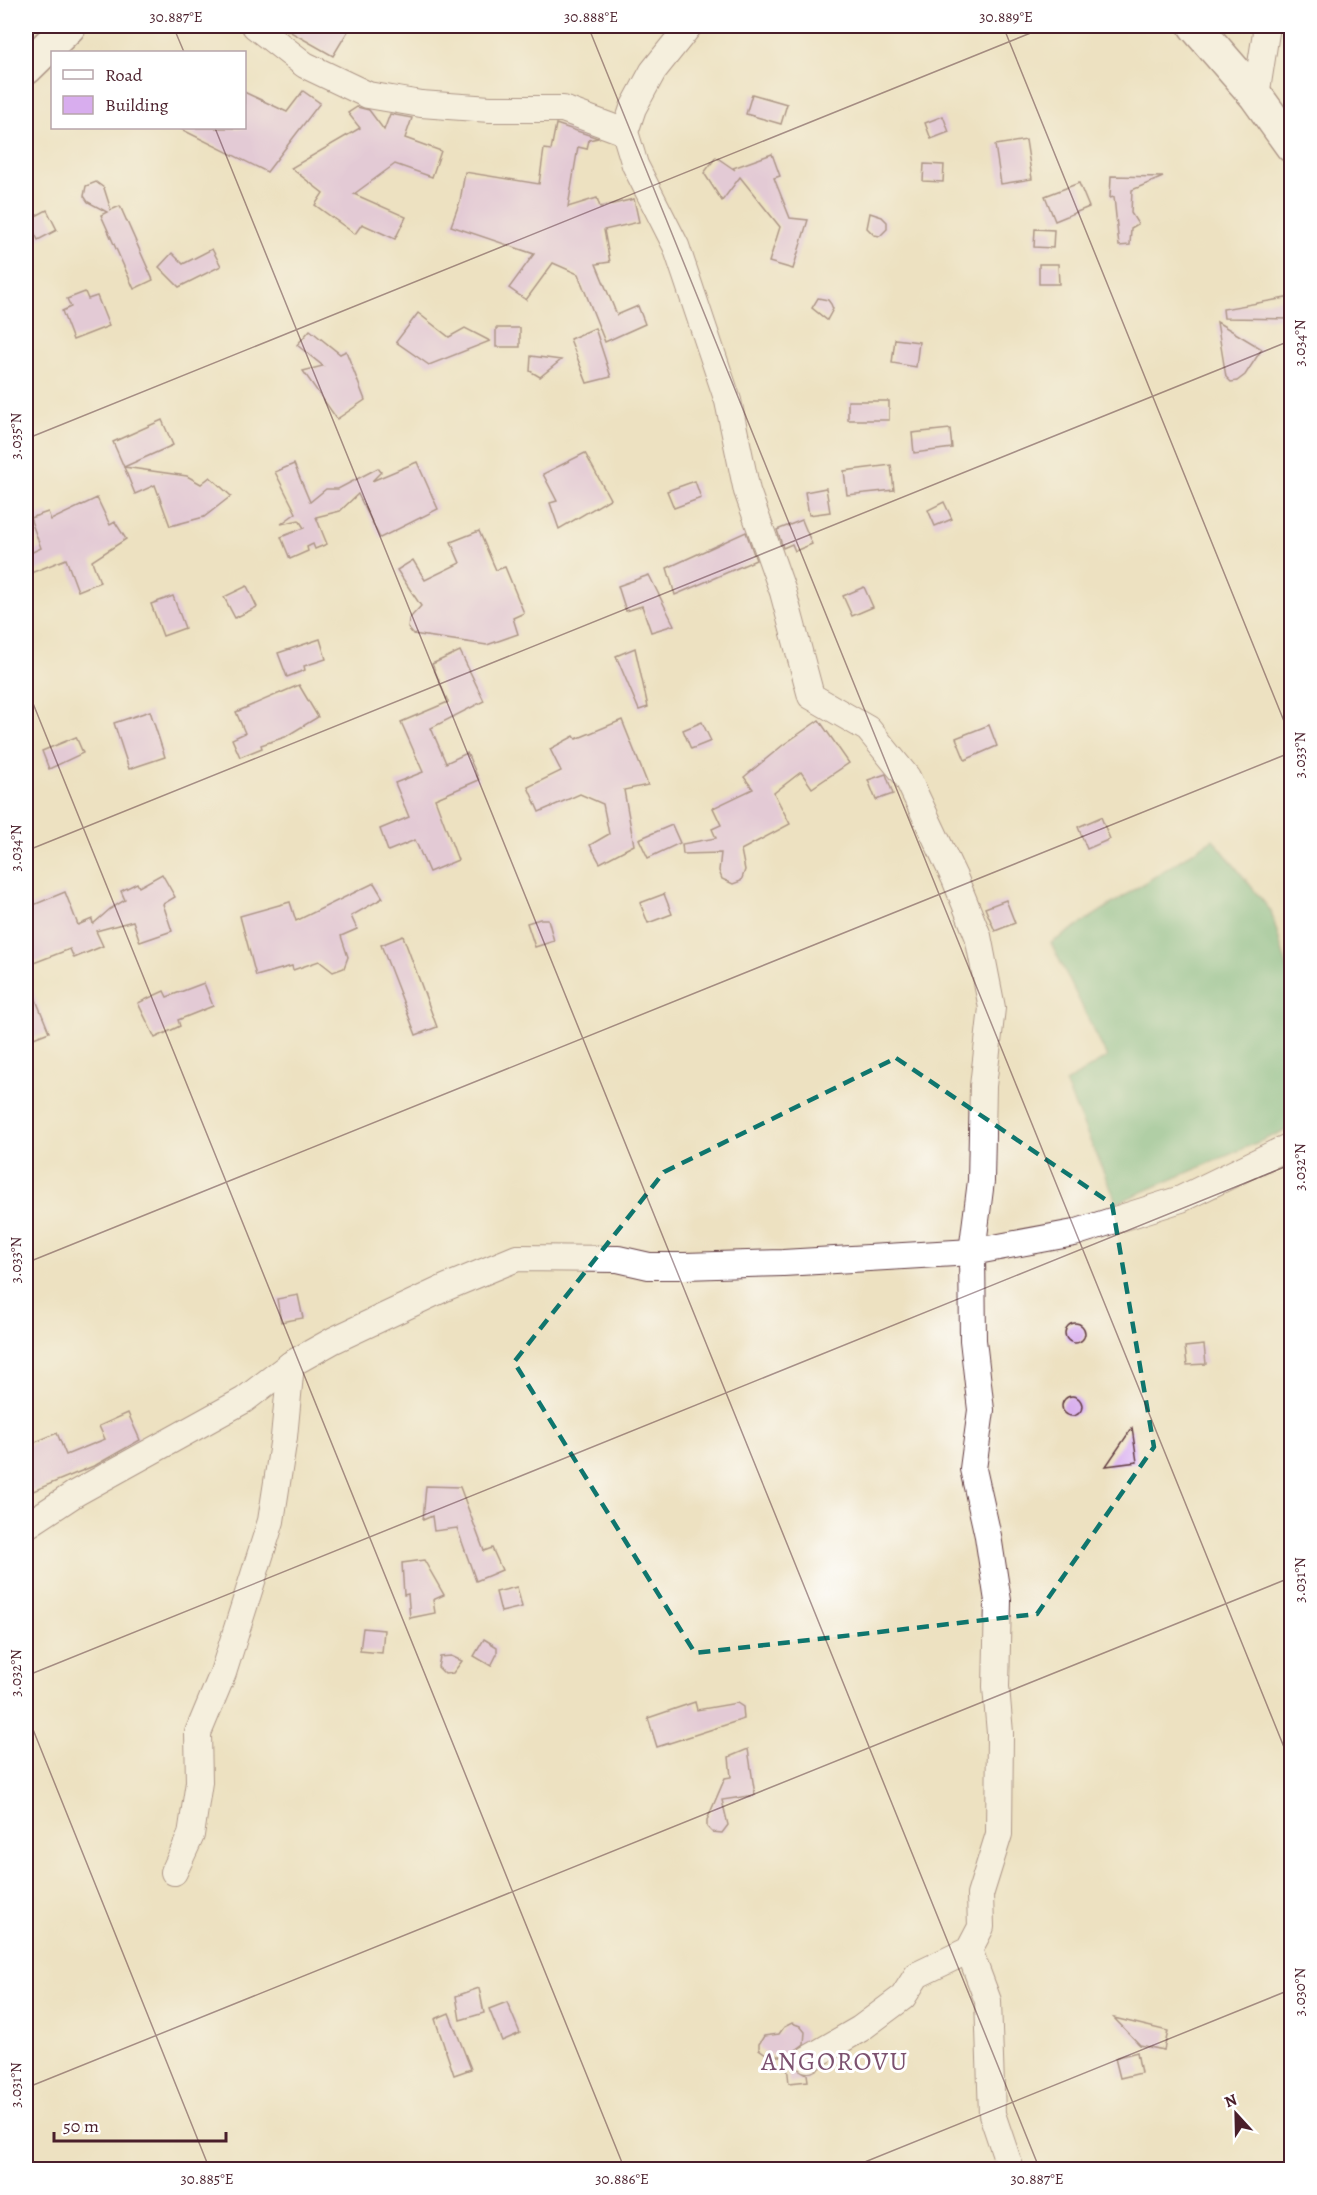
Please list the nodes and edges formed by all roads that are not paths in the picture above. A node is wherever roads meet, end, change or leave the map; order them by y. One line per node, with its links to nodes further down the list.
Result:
1 (69, 26): 6 (street)
2 (255, 26): 8 (street)
3 (689, 26): 8 (street)
4 (1195, 26): 7 (street)
5 (1267, 26): 7 (street)
6 (26, 68)
7 (1256, 96): 9 (street)
8 (625, 132): 11 (street)
9 (1292, 147)
10 (1292, 1145): 11 (street)
11 (972, 1252): 12 (street); 15 (street)
12 (291, 1364): 13 (street); 14 (street)
13 (26, 1526)
14 (174, 1872)
15 (969, 1950): 16 (street); 17 (street)
16 (808, 2060)
17 (1011, 2169)

